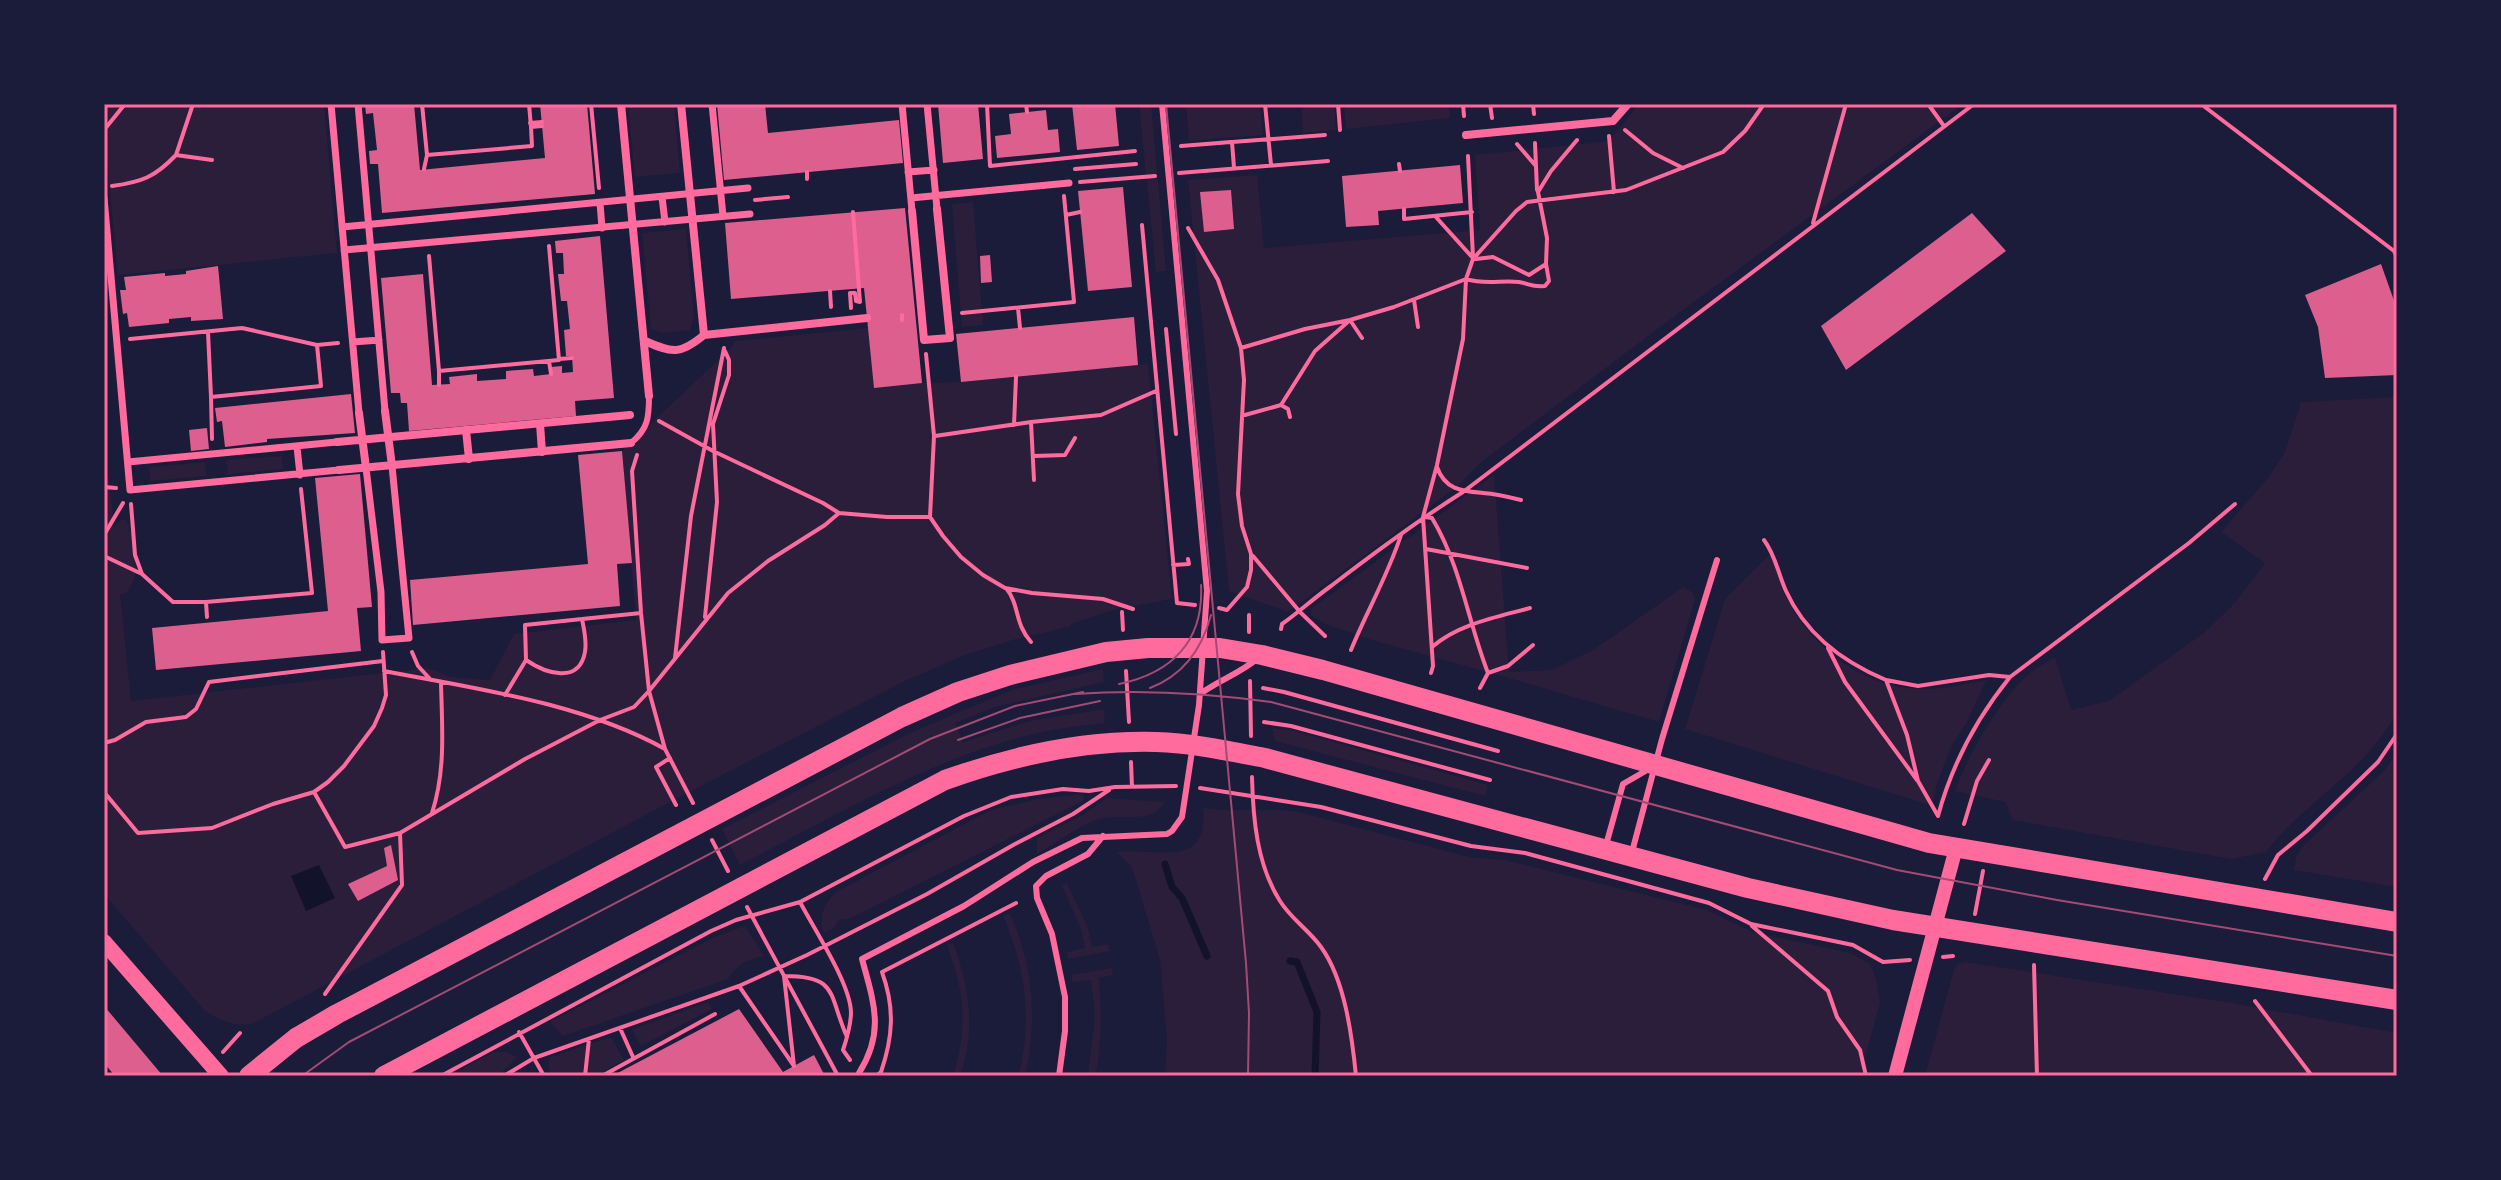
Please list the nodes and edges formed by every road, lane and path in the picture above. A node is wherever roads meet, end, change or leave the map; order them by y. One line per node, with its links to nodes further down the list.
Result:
1 (125, 104): 33 (path)
2 (193, 104): 44 (path)
3 (331, 104): 92 (street)
4 (358, 104): 89 (street)
5 (422, 104): 45 (path)
6 (529, 104): 30 (path)
7 (591, 104): 77 (path)
8 (621, 104): 121 (street)
9 (681, 104): 116 (street)
10 (712, 104): 67 (street)
11 (902, 104): 61 (street)
12 (927, 104): 58 (street)
13 (987, 104): 36 (path)
14 (1026, 104): 25 (path)
15 (1162, 104): 209 (lane)
16 (1265, 104): 40 (path)
17 (1338, 104): 34 (path)
18 (1463, 104): 26 (path)
19 (1628, 104): 27 (street)
20 (1764, 104): 54 (path)
21 (1846, 104): 91 (path)
22 (1928, 104): 31 (path)
23 (1974, 104): 31 (path)
24 (2201, 104): 99 (path)
25 (1027, 112)
26 (1464, 116)
27 (1610, 121): 28 (street); 54 (path); 69 (path)
28 (1587, 123): 32 (street); 68 (path)
29 (542, 124): 30 (path)
30 (530, 125): 45 (path)
31 (1944, 126): 91 (path)
32 (1535, 128): 35 (street); 52 (path)
33 (104, 130)
34 (1340, 130)
35 (1508, 130): 39 (street); 52 (path)
36 (988, 132): 37 (path); 43 (path)
37 (981, 133)
38 (1325, 135): 40 (path)
39 (1466, 135)
40 (1269, 139): 41 (path); 51 (path)
41 (1232, 142): 42 (path); 53 (path)
42 (1181, 146)
43 (1135, 151)
44 (176, 155): 47 (path); 65 (path)
45 (427, 155): 55 (path)
46 (1468, 156): 83 (path)
47 (212, 160)
48 (1328, 161): 51 (path)
49 (1136, 164): 56 (path)
50 (1399, 164): 59 (path)
51 (1271, 165): 53 (path)
52 (1536, 167): 68 (path)
53 (1234, 168): 57 (path)
54 (1683, 168): 69 (path)
55 (424, 169)
56 (1074, 169)
57 (1224, 169)
58 (934, 170): 61 (street); 70 (street)
59 (1400, 171)
60 (807, 172): 62 (path)
61 (908, 172): 74 (street)
62 (807, 179)
63 (1110, 180): 64 (path)
64 (1066, 183): 70 (street); 85 (path)
65 (104, 188)
66 (748, 188): 67 (street)
67 (720, 191): 71 (street); 86 (street)
68 (1538, 192): 76 (path)
69 (1614, 192): 76 (path)
70 (936, 196): 74 (street); 78 (street)
71 (662, 197): 77 (street); 88 (street)
72 (788, 197): 75 (path)
73 (104, 198): 118 (street)
74 (911, 198): 80 (street)
75 (748, 200)
76 (1538, 200): 100 (path); 101 (path)
77 (599, 203): 89 (street); 93 (street)
78 (937, 209): 110 (street)
79 (1404, 209): 87 (path)
80 (912, 211): 120 (street)
81 (853, 212): 107 (path)
82 (1080, 212): 85 (path)
83 (1472, 212): 87 (path); 100 (path)
84 (750, 214): 86 (street)
85 (1066, 215): 109 (path)
86 (723, 216): 88 (street)
87 (1435, 216): 100 (path)
88 (665, 222): 93 (street)
89 (369, 224): 92 (street); 97 (street)
90 (1142, 225): 133 (path)
91 (1812, 226): 169 (path)
92 (342, 227): 98 (street)
93 (601, 228): 95 (street)
94 (1188, 228): 125 (path)
95 (548, 231): 96 (street); 127 (path)
96 (427, 242): 97 (street); 104 (path)
97 (371, 247): 98 (street); 119 (street)
98 (344, 250): 122 (street)
99 (2397, 257)
100 (1473, 259): 102 (path); 103 (path)
101 (1546, 264): 102 (path); 105 (path)
102 (1529, 275): 105 (path)
103 (1466, 279): 105 (path); 108 (path); 162 (path)
104 (431, 284): 106 (path); 129 (path)
105 (1528, 285)
106 (424, 286)
107 (855, 293)
108 (1414, 300): 112 (path); 113 (path)
109 (1018, 308): 110 (path); 114 (path)
110 (947, 315): 120 (street)
111 (867, 318): 116 (street)
112 (1350, 320): 117 (path); 125 (path); 136 (path)
113 (1418, 327)
114 (1020, 328)
115 (208, 332): 118 (path); 124 (path); 135 (path)
116 (704, 335): 121 (street)
117 (1362, 338)
118 (117, 340): 161 (street)
119 (379, 340): 122 (street); 137 (street)
120 (924, 340): 149 (path)
121 (645, 341): 134 (street)
122 (353, 342): 138 (street)
123 (327, 344): 124 (path)
124 (317, 345): 135 (path)
125 (1241, 348): 141 (path)
126 (572, 358): 127 (path)
127 (559, 359): 128 (path)
128 (549, 361): 129 (path); 130 (path)
129 (439, 371): 132 (path)
130 (551, 374)
131 (1016, 377): 145 (path)
132 (439, 385)
133 (1156, 391): 143 (path); 186 (path)
134 (649, 396): 139 (lane)
135 (211, 397): 148 (path)
136 (1281, 405): 141 (path); 142 (path)
137 (385, 411): 150 (street)
138 (359, 413): 152 (street)
139 (648, 414): 140 (lane); 147 (lane); 156 (path)
140 (630, 415): 144 (street)
141 (1244, 415): 181 (path)
142 (1290, 417)
143 (1031, 422): 145 (path); 159 (path)
144 (540, 424): 146 (street); 158 (street)
145 (1014, 425): 149 (path)
146 (466, 430): 150 (street); 160 (street)
147 (643, 433): 154 (lane); 173 (path)
148 (212, 436)
149 (934, 436): 175 (path)
150 (389, 438): 152 (street); 163 (street)
151 (1075, 438): 159 (path)
152 (362, 440): 153 (street); 164 (street)
153 (337, 442): 155 (street)
154 (631, 443): 158 (street)
155 (297, 447): 161 (street); 166 (street)
156 (705, 447): 157 (path); 157 (path); 213 (path)
157 (713, 451): 172 (path); 201 (path)
158 (542, 452): 160 (street)
159 (1034, 456): 167 (path)
160 (469, 459): 163 (street)
161 (128, 462): 168 (street)
162 (1437, 465): 169 (path); 176 (path)
163 (392, 466): 164 (street); 205 (street)
164 (366, 468): 165 (street); 205 (street)
165 (339, 470): 166 (street)
166 (300, 475): 168 (street); 190 (path)
167 (1034, 480)
168 (130, 490): 178 (path); 188 (path)
169 (1463, 492): 170 (path); 176 (path)
170 (1521, 500)
171 (2235, 504): 219 (path)
172 (839, 513): 175 (path); 201 (path)
173 (634, 515): 174 (path); 197 (path)
174 (628, 516)
175 (930, 517): 189 (path)
176 (1423, 517): 177 (path); 180 (path); 182 (path)
177 (1402, 532): 196 (path); 212 (path)
178 (104, 535)
179 (1764, 540): 208 (path)
180 (1426, 549): 182 (path); 210 (path)
181 (1251, 554): 194 (path); 196 (path)
182 (1450, 554): 187 (path); 202 (path)
183 (104, 556): 188 (path)
184 (1717, 560): 239 (lane)
185 (1189, 564): 186 (path)
186 (1173, 565): 191 (path)
187 (1527, 568)
188 (142, 574): 190 (path)
189 (1005, 588): 193 (path); 206 (path)
190 (206, 602): 199 (path)
191 (1177, 603)
192 (1530, 608): 202 (path)
193 (1133, 609)
194 (1227, 610)
195 (1122, 612): 211 (path)
196 (1300, 612): 203 (path); 204 (path)
197 (641, 613): 200 (path); 225 (path)
198 (1249, 615): 214 (path)
199 (207, 617)
200 (582, 619): 215 (path); 215 (path)
201 (705, 620): 213 (path)
202 (1472, 624): 210 (path); 218 (path)
203 (1281, 627)
204 (1325, 636)
205 (409, 638): 220 (path)
206 (1031, 642)
207 (1533, 645): 218 (path)
208 (1827, 646): 221 (path); 242 (path)
209 (1205, 647): 211 (main road); 214 (main road); 226 (lane)
210 (1432, 647): 217 (path)
211 (1125, 650): 232 (path); 278 (main road)
212 (1351, 650)
213 (675, 658): 225 (path)
214 (1254, 658): 226 (lane); 236 (path); 239 (main road)
215 (526, 660): 227 (path)
216 (383, 661): 231 (path)
217 (1431, 673)
218 (1488, 673): 224 (path)
219 (2010, 677): 221 (path); 242 (path)
220 (431, 680): 222 (path); 245 (path)
221 (1886, 680): 242 (path)
222 (441, 682): 227 (path); 248 (path)
223 (1263, 688): 235 (path)
224 (1480, 688)
225 (649, 691): 228 (path); 234 (path)
226 (1200, 694): 233 (lane)
227 (505, 695): 228 (path)
228 (600, 720): 234 (path); 248 (path)
229 (1264, 722): 241 (path)
230 (2397, 734): 257 (path)
231 (104, 743)
232 (1130, 743): 233 (main road); 243 (path); 286 (main road)
233 (1192, 745): 236 (main road); 253 (lane)
234 (665, 749): 237 (path)
235 (1498, 751)
236 (1251, 755): 255 (main road); 294 (path)
237 (670, 758): 240 (path); 247 (path)
238 (1989, 760): 251 (path)
239 (1655, 765): 254 (main road); 255 (lane); 256 (lane)
240 (674, 766)
241 (1490, 780)
242 (1918, 781)
243 (1115, 787): 258 (path); 267 (path)
244 (104, 792): 245 (path)
245 (314, 792): 252 (path)
246 (1266, 799): 250 (path)
247 (676, 805)
248 (431, 815): 252 (path)
249 (1389, 815): 250 (path)
250 (1387, 824): 261 (path)
251 (1964, 824)
252 (400, 833): 270 (path)
253 (1103, 836): 281 (lane); 293 (lane)
254 (1956, 848): 260 (main road); 262 (street)
255 (1605, 849): 256 (main road)
256 (1631, 856): 262 (main road)
257 (2265, 879)
258 (800, 902): 275 (path); 276 (path)
259 (1016, 903): 282 (path)
260 (2397, 922)
261 (1751, 924): 265 (path); 295 (path)
262 (1936, 926): 271 (main road); 296 (street)
263 (104, 942): 283 (main road)
264 (771, 953): 267 (path)
265 (1888, 962)
266 (2034, 965): 297 (path)
267 (778, 967): 268 (path); 269 (path)
268 (784, 976): 269 (path); 276 (path); 292 (path)
269 (739, 986): 274 (path)
270 (325, 994)
271 (2397, 1000)
272 (2255, 1001): 298 (path)
273 (715, 1014): 279 (path)
274 (620, 1028): 277 (path); 279 (path)
275 (519, 1032): 280 (path); 287 (path)
276 (847, 1037): 281 (path)
277 (589, 1039): 280 (path); 290 (path)
278 (282, 1048): 284 (main road); 285 (main road)
279 (633, 1057): 291 (path)
280 (534, 1058): 288 (path); 289 (path)
281 (860, 1074)
282 (881, 1075)
283 (221, 1076)
284 (249, 1076)
285 (274, 1076)
286 (384, 1076)
287 (441, 1076)
288 (504, 1076)
289 (544, 1076)
290 (585, 1076)
291 (602, 1076)
292 (838, 1076)
293 (1059, 1076)
294 (1356, 1076)
295 (1866, 1076)
296 (1895, 1076)
297 (2037, 1076)
298 (2312, 1076)

